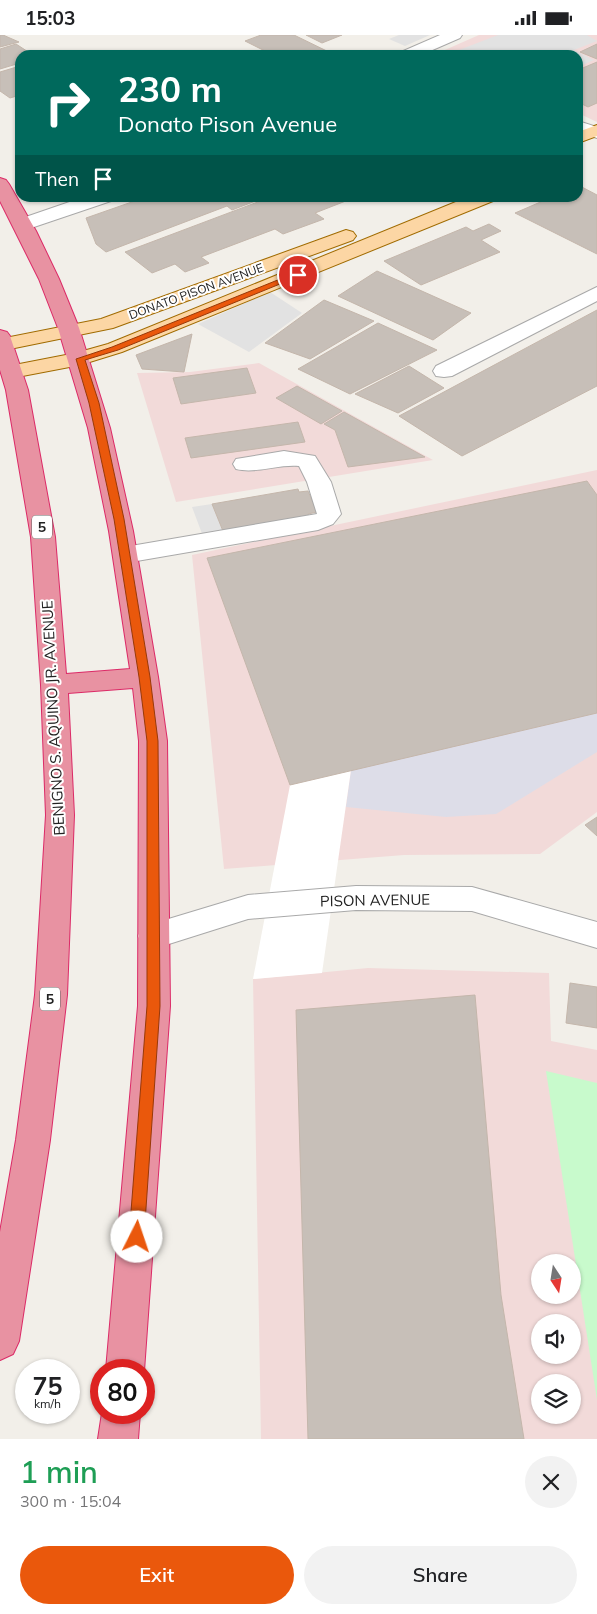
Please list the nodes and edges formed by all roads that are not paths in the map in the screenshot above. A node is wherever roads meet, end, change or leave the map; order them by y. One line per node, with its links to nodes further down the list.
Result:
1 (454, 35): 2 (street)
2 (420, 50)
3 (0, 184): 7 (highway)
4 (89, 202): 7 (street)
5 (429, 202): 9 (main road, DONATO PISON AVENUE)
6 (474, 202): 11 (main road, DONATO PISON AVENUE)
7 (24, 224): 9 (highway)
8 (597, 293): 12 (street)
9 (71, 331): 10 (main road, DONATO PISON AVENUE); 11 (highway)
10 (1, 342): 13 (highway, BENIGNO S. AQUINO JR. AVENUE / 5)
11 (80, 359): 13 (main road, DONATO PISON AVENUE); 15 (highway)
12 (444, 371)
13 (6, 373): 17 (highway, BENIGNO S. AQUINO JR. AVENUE / 5)
14 (244, 464): 15 (street)
15 (125, 555): 16 (highway)
16 (145, 677): 17 (highway); 19 (highway)
17 (54, 685): 20 (highway, BENIGNO S. AQUINO JR. AVENUE / 5)
18 (597, 935): 19 (street, PISON AVENUE)
19 (153, 936): 21 (highway)
20 (1, 1321)
21 (126, 1359)
22 (120, 1424): 23 (highway)
23 (118, 1439)

